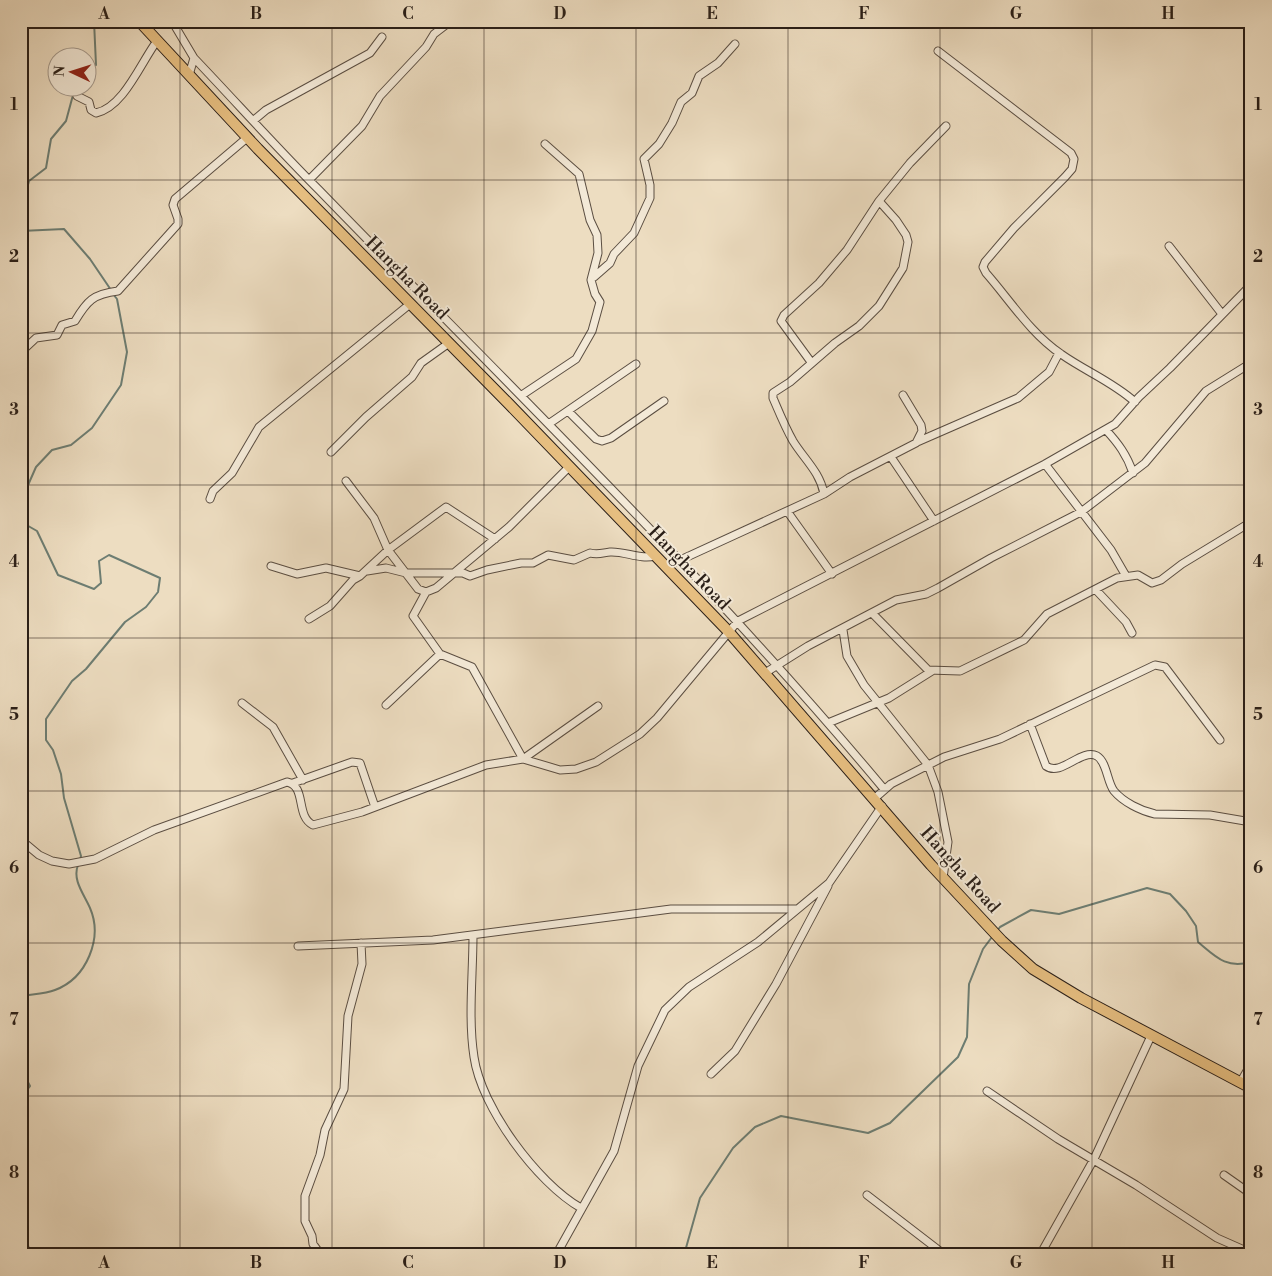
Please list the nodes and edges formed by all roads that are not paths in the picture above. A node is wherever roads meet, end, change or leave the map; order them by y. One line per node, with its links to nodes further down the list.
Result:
1 (25, 21): 5 (street)
2 (138, 21): 7 (highway, Hangha Road)
3 (172, 21): 10 (street)
4 (451, 21): 17 (street)
5 (21, 28)
6 (382, 37): 13 (street)
7 (157, 41): 11 (highway, Hangha Road); 12 (street)
8 (735, 44): 20 (street)
9 (938, 51): 26 (street)
10 (194, 58): 11 (street); 13 (street)
11 (189, 75): 15 (highway, Hangha Road)
12 (81, 98)
13 (254, 120): 17 (street)
14 (946, 126): 18 (street)
15 (248, 137): 22 (highway, Hangha Road); 25 (street)
16 (545, 144): 20 (street)
17 (309, 180): 30 (street)
18 (879, 201): 27 (street); 27 (street)
19 (1169, 246): 23 (street)
20 (592, 279): 30 (street)
21 (1251, 285): 23 (street)
22 (410, 304): 24 (highway, Hangha Road); 45 (street)
23 (1222, 314): 33 (street)
24 (449, 343): 38 (street); 41 (highway, Hangha Road)
25 (21, 352)
26 (1059, 353): 33 (street); 37 (street)
27 (811, 362): 44 (street)
28 (1251, 363): 42 (street)
29 (636, 364): 34 (street)
30 (522, 395): 35 (street)
31 (903, 395): 37 (street)
32 (664, 401): 34 (street)
33 (1135, 402): 36 (street)
34 (568, 411): 35 (street)
35 (550, 423): 53 (street)
36 (1106, 430): 40 (street); 42 (street)
37 (916, 443): 39 (street)
38 (331, 452)
39 (891, 457): 44 (street); 48 (street)
40 (1045, 464): 47 (street); 48 (street)
41 (570, 466): 50 (street); 52 (highway, Hangha Road)
42 (1132, 473): 47 (street)
43 (346, 480): 51 (street)
44 (824, 494): 46 (street)
45 (210, 499)
46 (787, 511): 53 (street); 59 (street)
47 (1081, 512): 61 (street); 64 (street)
48 (934, 521): 59 (street)
49 (1251, 522): 61 (street)
50 (495, 540): 51 (street); 58 (street)
51 (388, 550): 56 (street); 57 (street)
52 (655, 556): 55 (highway, Hangha Road); 58 (street)
53 (678, 561): 55 (street); 66 (street)
54 (271, 566): 60 (street)
55 (665, 567): 68 (highway, Hangha Road)
56 (367, 572): 57 (street); 60 (street)
57 (406, 573): 58 (street); 63 (street)
58 (452, 573): 63 (street)
59 (832, 574): 66 (street)
60 (360, 576): 65 (street)
61 (1126, 576): 62 (street)
62 (1096, 590): 69 (street); 72 (street)
63 (426, 592): 70 (street)
64 (872, 613): 67 (street); 72 (street)
65 (309, 618)
66 (738, 621): 68 (street); 71 (street)
67 (843, 630): 71 (street); 75 (street)
68 (728, 631): 73 (highway, Hangha Road); 81 (street)
69 (1132, 633)
70 (440, 654): 76 (street); 81 (street)
71 (776, 666): 73 (street); 78 (street)
72 (932, 672): 75 (street)
73 (765, 673): 86 (highway, Hangha Road)
74 (242, 702): 83 (street)
75 (878, 702): 78 (street); 82 (street)
76 (386, 705)
77 (598, 706): 81 (street)
78 (828, 723): 85 (street)
79 (1030, 724): 80 (street); 82 (street); 88 (street)
80 (1220, 740)
81 (523, 759): 87 (street)
82 (928, 765): 85 (street); 90 (street)
83 (303, 780): 84 (street); 87 (street)
84 (293, 783): 87 (street); 89 (street)
85 (884, 789): 86 (street)
86 (878, 802): 90 (highway, Hangha Road); 91 (street)
87 (375, 807)
88 (1251, 822)
89 (21, 840)
90 (943, 878): 96 (highway, Hangha Road)
91 (829, 883): 92 (street); 98 (street)
92 (797, 909): 93 (street); 106 (street)
93 (473, 935): 94 (street); 106 (street)
94 (361, 943): 95 (street); 108 (street)
95 (298, 946)
96 (1151, 1036): 99 (highway, Hangha Road); 102 (street)
97 (1251, 1064): 99 (street)
98 (711, 1074)
99 (1240, 1083): 100 (highway, Hangha Road)
100 (1251, 1088)
101 (987, 1091): 102 (street)
102 (1094, 1159): 107 (street); 111 (street)
103 (1224, 1175): 104 (street)
104 (1251, 1194)
105 (867, 1195): 110 (street)
106 (581, 1208): 109 (street)
107 (1251, 1253)
108 (321, 1255)
109 (556, 1255)
110 (945, 1255)
111 (1040, 1255)

